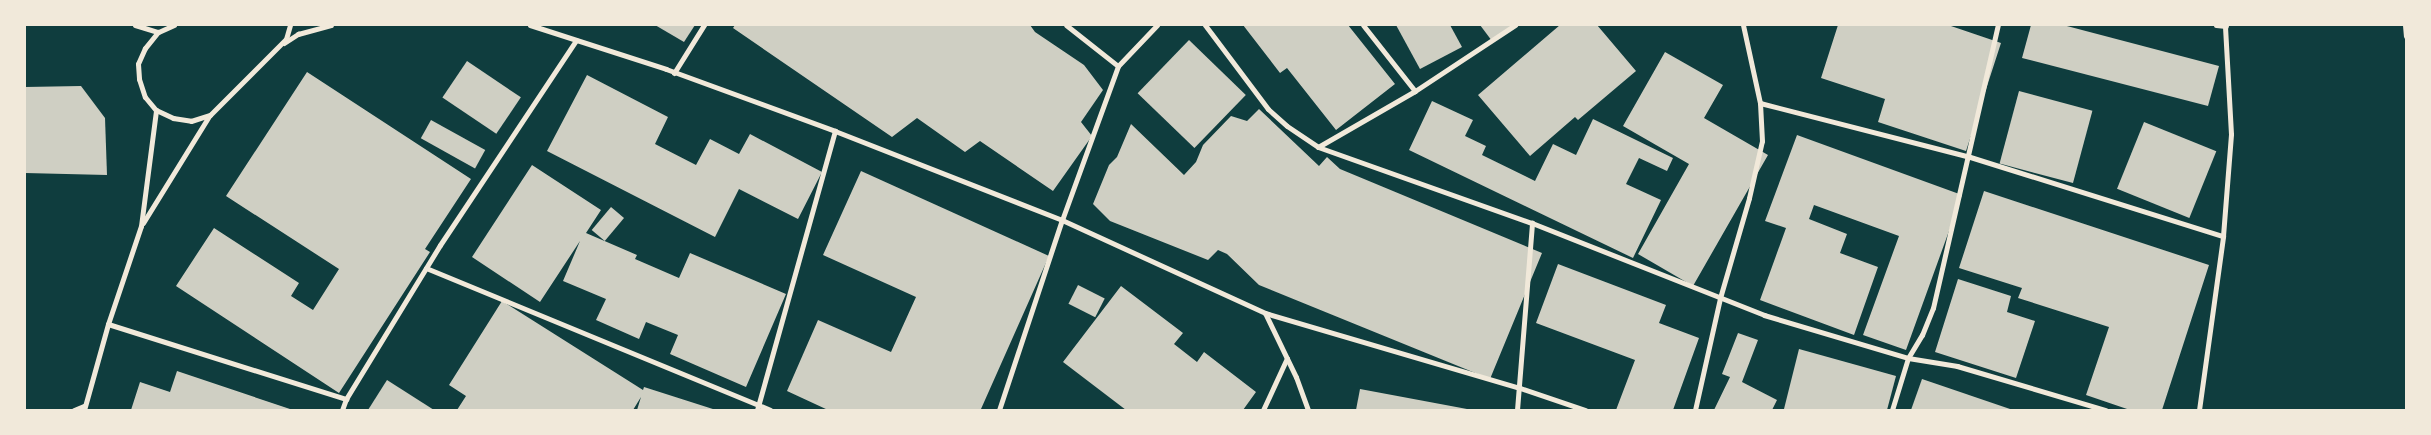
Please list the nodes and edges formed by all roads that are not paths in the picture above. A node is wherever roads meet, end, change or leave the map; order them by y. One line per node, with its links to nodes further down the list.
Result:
1 (135, 25): 17 (street)
2 (174, 25): 17 (street)
3 (331, 25): 18 (street)
4 (530, 25): 20 (street)
5 (704, 25): 23 (street)
6 (1066, 25): 22 (street)
7 (1157, 25): 22 (street)
8 (1205, 25): 29 (street)
9 (1363, 25): 24 (street)
10 (1515, 25): 24 (street)
11 (1742, 25): 25 (street)
12 (1998, 25): 30 (street)
13 (2216, 25): 14 (street)
14 (2225, 25): 34 (street)
15 (2405, 25): 19 (street)
16 (290, 28): 18 (street); 21 (street)
17 (158, 32): 26 (street)
18 (298, 34): 21 (street)
19 (2406, 36)
20 (576, 40): 23 (street); 35 (street)
21 (275, 49): 27 (street)
22 (1118, 66): 31 (street)
23 (674, 73): 28 (street)
24 (1415, 90): 29 (street)
25 (1760, 104): 30 (street); 36 (street)
26 (156, 110): 27 (street); 33 (street)
27 (210, 115): 33 (street)
28 (835, 131): 31 (street); 44 (street)
29 (1318, 147): 32 (street)
30 (1967, 156): 34 (street); 40 (street)
31 (1062, 220): 37 (street); 48 (street)
32 (1532, 223): 36 (street); 41 (street)
33 (141, 226): 38 (street)
34 (2224, 236): 56 (street)
35 (426, 268): 42 (street); 44 (street)
36 (1720, 298): 40 (street); 53 (street)
37 (1265, 313): 39 (street); 41 (street)
38 (108, 324): 42 (street); 43 (street)
39 (1288, 358): 49 (street); 50 (street)
40 (1908, 358): 54 (street); 55 (street)
41 (1520, 388): 51 (street); 52 (street)
42 (346, 399): 46 (street)
43 (84, 408): 45 (street)
44 (757, 408): 47 (street)
45 (74, 410)
46 (342, 410)
47 (770, 410)
48 (999, 410)
49 (1262, 410)
50 (1308, 410)
51 (1517, 410)
52 (1585, 410)
53 (1695, 410)
54 (1892, 410)
55 (2106, 410)
56 (2199, 410)

